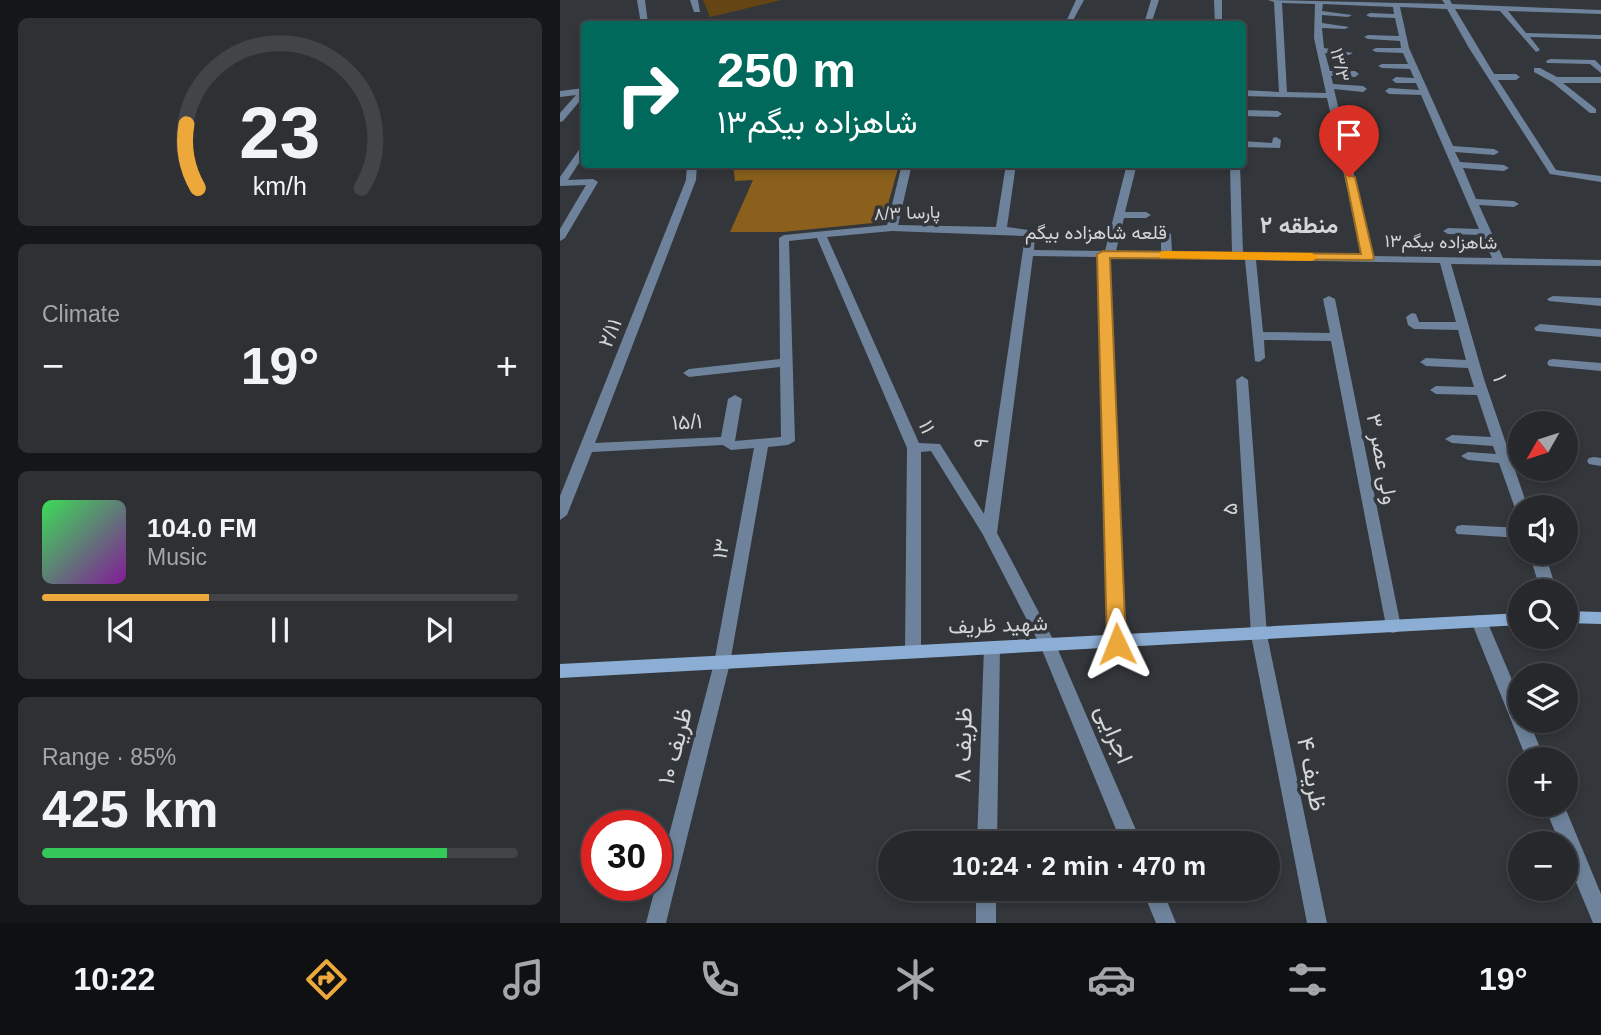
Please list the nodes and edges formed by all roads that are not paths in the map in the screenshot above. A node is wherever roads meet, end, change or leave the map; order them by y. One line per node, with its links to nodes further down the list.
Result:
1 (640, 0): 20 (street)
2 (694, 0): 13 (street)
3 (1080, 0): 21 (street)
4 (1155, 0): 22 (street)
5 (1218, 0): 23 (street)
6 (1272, 0): 7 (street)
7 (1278, 0): 9 (street); 56 (street)
8 (1594, 0): 14 (street)
9 (1319, 1): 10 (street); 15 (street, ۱۳/۳)
10 (1393, 3): 11 (street); 18 (street)
11 (1448, 3): 12 (street); 42 (street)
12 (1503, 9): 14 (street); 26 (street)
13 (697, 10)
14 (1598, 10): 19 (street)
15 (1319, 13): 16 (street); 24 (street, ۱۳/۳)
16 (1348, 15)
17 (1370, 15): 18 (street)
18 (1397, 16): 29 (street)
19 (1601, 20)
20 (644, 21)
21 (1070, 21)
22 (1148, 21)
23 (1219, 21)
24 (1318, 25): 25 (street); 30 (street, ۱۳/۳)
25 (1345, 27)
26 (1525, 35): 28 (street); 32 (street)
27 (1368, 37): 29 (street)
28 (1601, 37)
29 (1402, 39): 33 (street)
30 (1321, 50): 34 (street); 40 (street, ۱۳/۳)
31 (1376, 50): 33 (street)
32 (1536, 50)
33 (1407, 51): 37 (street)
34 (1349, 53)
35 (1550, 61): 39 (street)
36 (1382, 66): 37 (street)
37 (1414, 67): 46 (street)
38 (1537, 70): 47 (street)
39 (1601, 71)
40 (1326, 73): 41 (street); 51 (street, ۱۳/۳)
41 (1355, 74)
42 (1492, 77): 43 (street); 74 (street)
43 (1516, 78)
44 (1396, 80): 46 (street)
45 (1601, 80): 47 (street)
46 (1419, 81): 57 (street)
47 (1559, 83): 48 (street); 60 (street)
48 (1545, 86)
49 (1363, 89): 51 (street)
50 (581, 91): 54 (street)
51 (1330, 91): 56 (street); 91 (street, ۱۳/۳)
52 (1389, 91): 57 (street)
53 (1246, 93): 56 (street)
54 (560, 94)
55 (581, 94): 61 (street)
56 (1283, 94)
57 (1427, 97): 64 (street)
58 (1246, 113): 59 (street)
59 (1278, 114)
60 (1599, 114)
61 (560, 119)
62 (1276, 140): 63 (street)
63 (1246, 144)
64 (1449, 149): 65 (street); 67 (street)
65 (1494, 152)
66 (581, 153): 86 (street)
67 (1456, 165): 73 (street); 75 (street)
68 (692, 168): 120 (street, ۲/۱۱)
69 (906, 168): 79 (street)
70 (1010, 168): 80 (street)
71 (1131, 168): 77 (street)
72 (1235, 168): 90 (street)
73 (1504, 168)
74 (1601, 179)
75 (1472, 202): 76 (street); 82 (street)
76 (1514, 204)
77 (1119, 215): 78 (street); 88 (street)
78 (1146, 215)
79 (892, 228): 80 (street, ۸/۳ پارسا); 85 (street, ۸/۳ پارسا)
80 (1001, 230): 83 (street, ۸/۳ پارسا)
81 (1448, 231): 82 (street)
82 (1485, 232): 93 (street)
83 (1031, 233): 87 (street, ۹)
84 (1166, 234): 89 (street)
85 (821, 236): 105 (street, ۸/۳ پارسا); 119 (street, ۱۱)
86 (560, 238)
87 (1029, 253): 88 (street, شاهزاده بیگم۱۳); 127 (street, ۹)
88 (1107, 254): 89 (street, شاهزاده بیگم۱۳); 134 (street)
89 (1167, 255): 90 (street, شاهزاده بیگم۱۳)
90 (1244, 256): 91 (street, شاهزاده بیگم۱۳); 102 (street)
91 (1368, 258): 92 (street, شاهزاده بیگم۱۳)
92 (1444, 259): 93 (street, شاهزاده بیگم۱۳); 99 (street, ۱)
93 (1498, 260): 94 (street, شاهزاده بیگم۱۳)
94 (1601, 263)
95 (1329, 299): 103 (street, ولی عصر ۳)
96 (1553, 299): 97 (street)
97 (1601, 302)
98 (1412, 317): 99 (street)
99 (1463, 326): 108 (street, ۱)
100 (1540, 328): 101 (street)
101 (1601, 333)
102 (1257, 336): 103 (street); 104 (street)
103 (1337, 337): 132 (street, ولی عصر ۳)
104 (1259, 358)
105 (788, 362): 110 (street); 118 (street, ۱۵/۱)
106 (1426, 362): 108 (street)
107 (1553, 363): 109 (street)
108 (1474, 365): 113 (street, ۱)
109 (1601, 367)
110 (689, 373)
111 (1242, 380): 133 (street, ۵)
112 (1436, 390): 113 (street)
113 (1482, 391): 117 (street, ۱)
114 (735, 399): 116 (street)
115 (1451, 439): 117 (street)
116 (727, 441): 118 (street, ۱۵/۱); 120 (street, ۱۵/۱)
117 (1500, 442): 122 (street, ۱)
118 (762, 444): 138 (street, ۱۳)
119 (914, 448): 127 (street); 137 (street, ۱۱)
120 (585, 449): 124 (street, ۲/۱۱)
121 (1468, 456): 122 (street)
122 (1505, 459): 123 (street, ۱)
123 (1517, 495)
124 (560, 515)
125 (1462, 530): 126 (street)
126 (1508, 532)
127 (989, 533): 135 (street)
128 (1578, 617): 129 (street)
129 (1601, 618)
130 (1508, 620): 131 (street, شهید ظریف)
131 (1479, 621): 132 (street, شهید ظریف); 140 (street)
132 (1393, 627): 133 (street, شهید ظریف)
133 (1259, 635): 134 (street, شهید ظریف); 150 (street, ظریف ۴)
134 (1117, 644): 135 (street, شهید ظریف)
135 (1048, 645): 136 (street, شهید ظریف); 143 (street, اجرایی)
136 (992, 647): 137 (street, شهید ظریف); 142 (street, ظریف ۸)
137 (913, 651): 138 (street, شهید ظریف)
138 (722, 663): 139 (street, شهید ظریف); 147 (street, ظریف ۱۰)
139 (560, 671)
140 (1531, 747)
141 (1560, 817): 146 (street)
142 (988, 831)
143 (1127, 831)
144 (986, 901): 148 (street)
145 (1157, 901): 149 (street)
146 (1601, 918)
147 (656, 923)
148 (986, 923)
149 (1166, 923)
150 (1317, 923)

